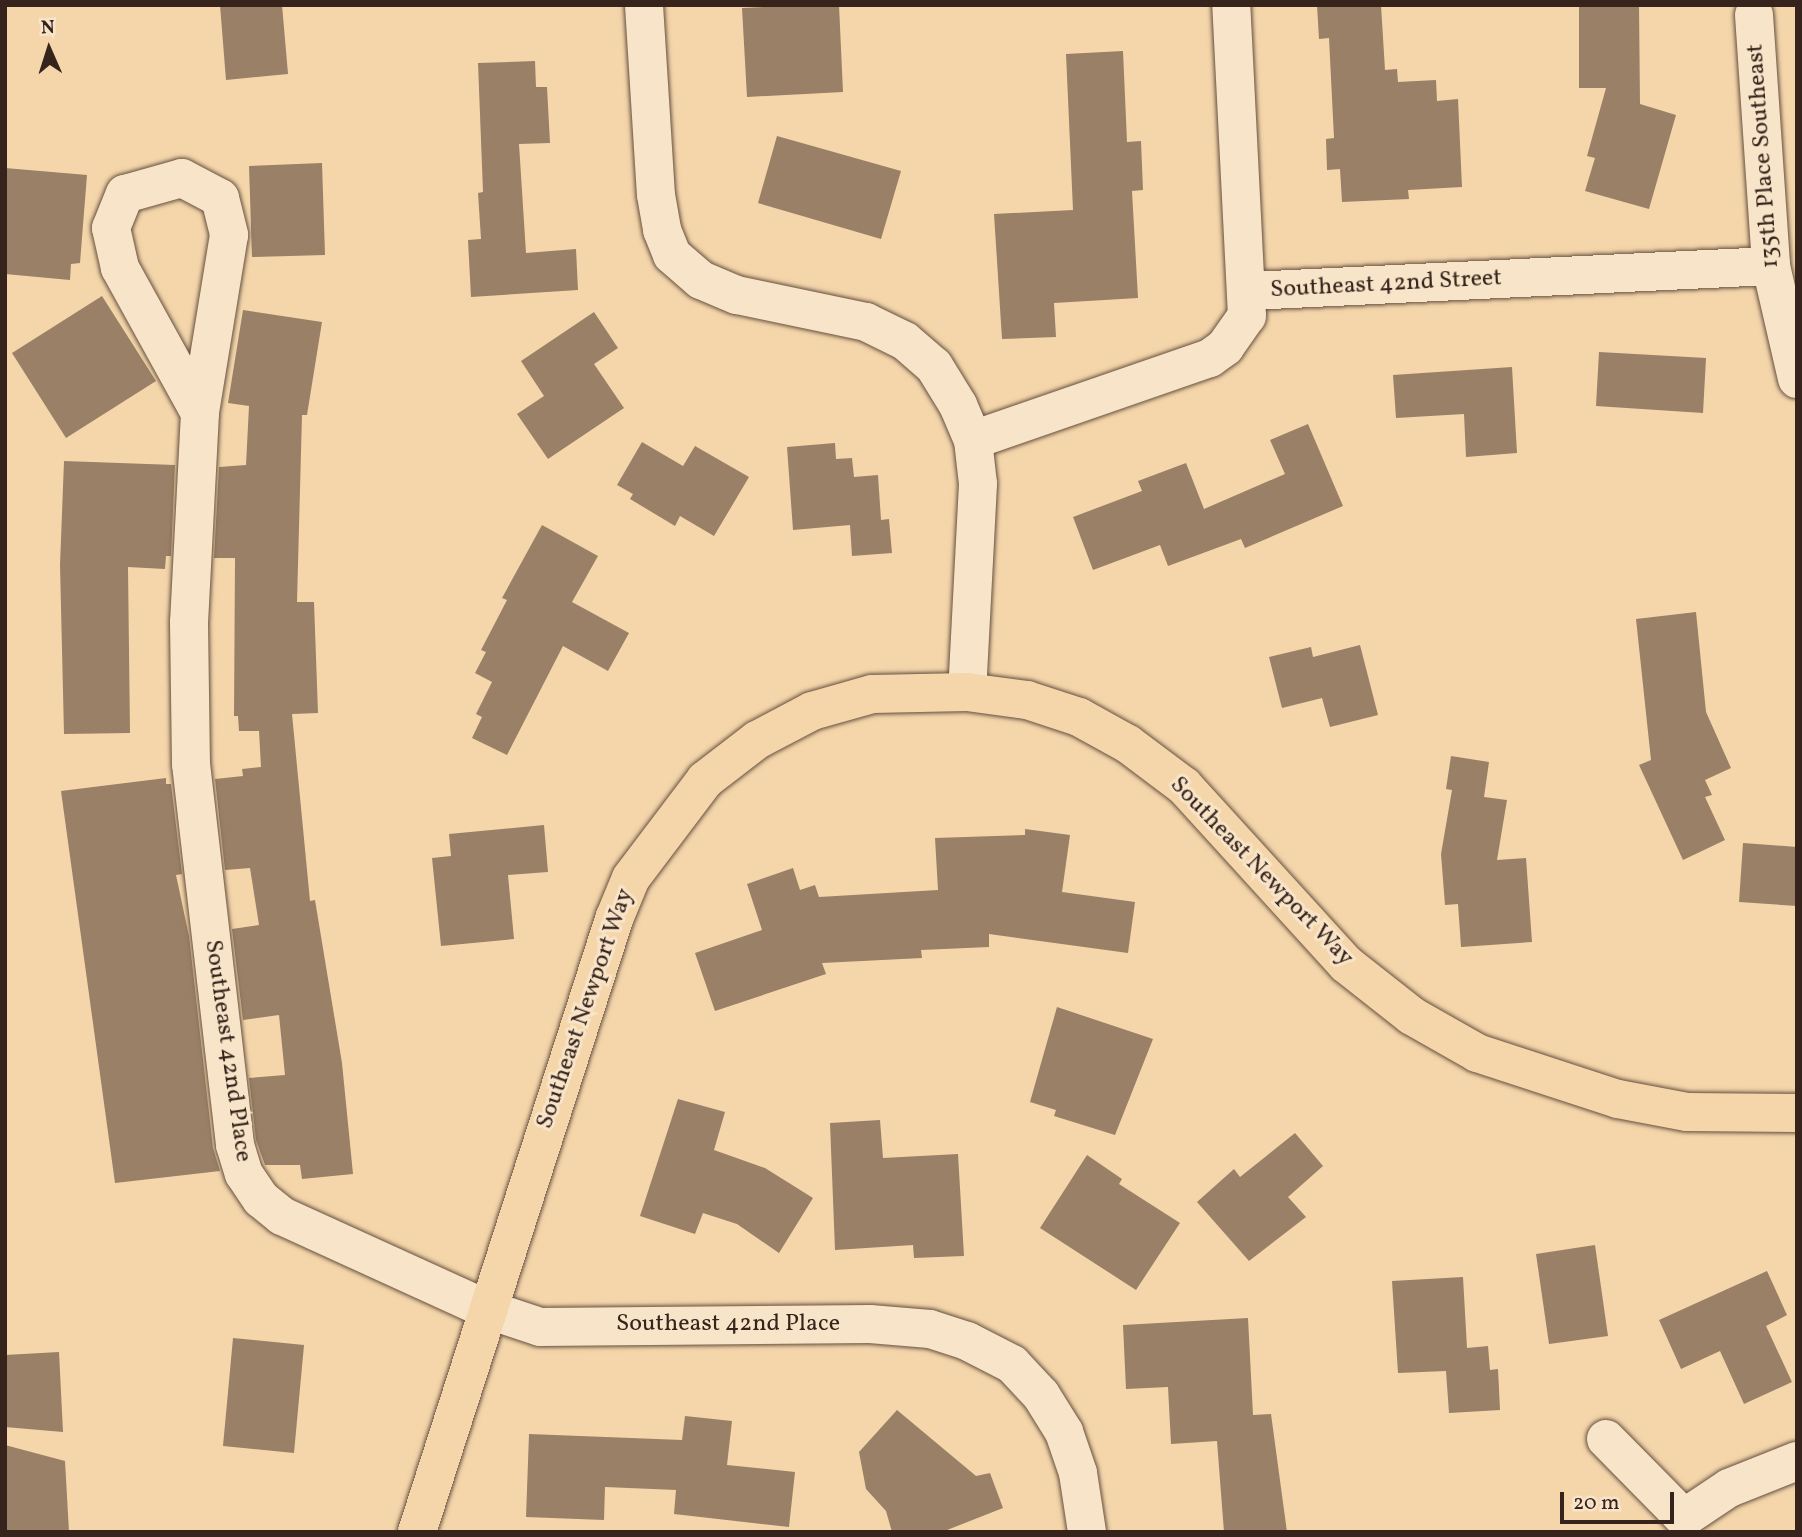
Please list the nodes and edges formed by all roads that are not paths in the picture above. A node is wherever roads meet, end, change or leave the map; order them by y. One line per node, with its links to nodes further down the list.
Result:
1 (644, 5): 8 (street)
2 (1231, 5): 5 (street)
3 (1754, 15): 4 (street, 135th Place Southeast)
4 (1771, 266): 5 (street, Southeast 42nd Street); 6 (street, 135th Place Southeast)
5 (1250, 291): 8 (street, Southeast 42nd Street)
6 (1797, 379)
7 (200, 413): 7 (street, Southeast 42nd Place); 11 (street, Southeast 42nd Place)
8 (973, 440): 9 (street)
9 (967, 692): 10 (main road, Southeast Newport Way); 11 (main road, Southeast Newport Way)
10 (1797, 1112)
11 (486, 1309): 15 (main road, Southeast Newport Way); 16 (street, Southeast 42nd Place)
12 (1606, 1439): 14 (street)
13 (1797, 1461): 14 (street)
14 (1679, 1525)
15 (417, 1532)
16 (1087, 1532)

